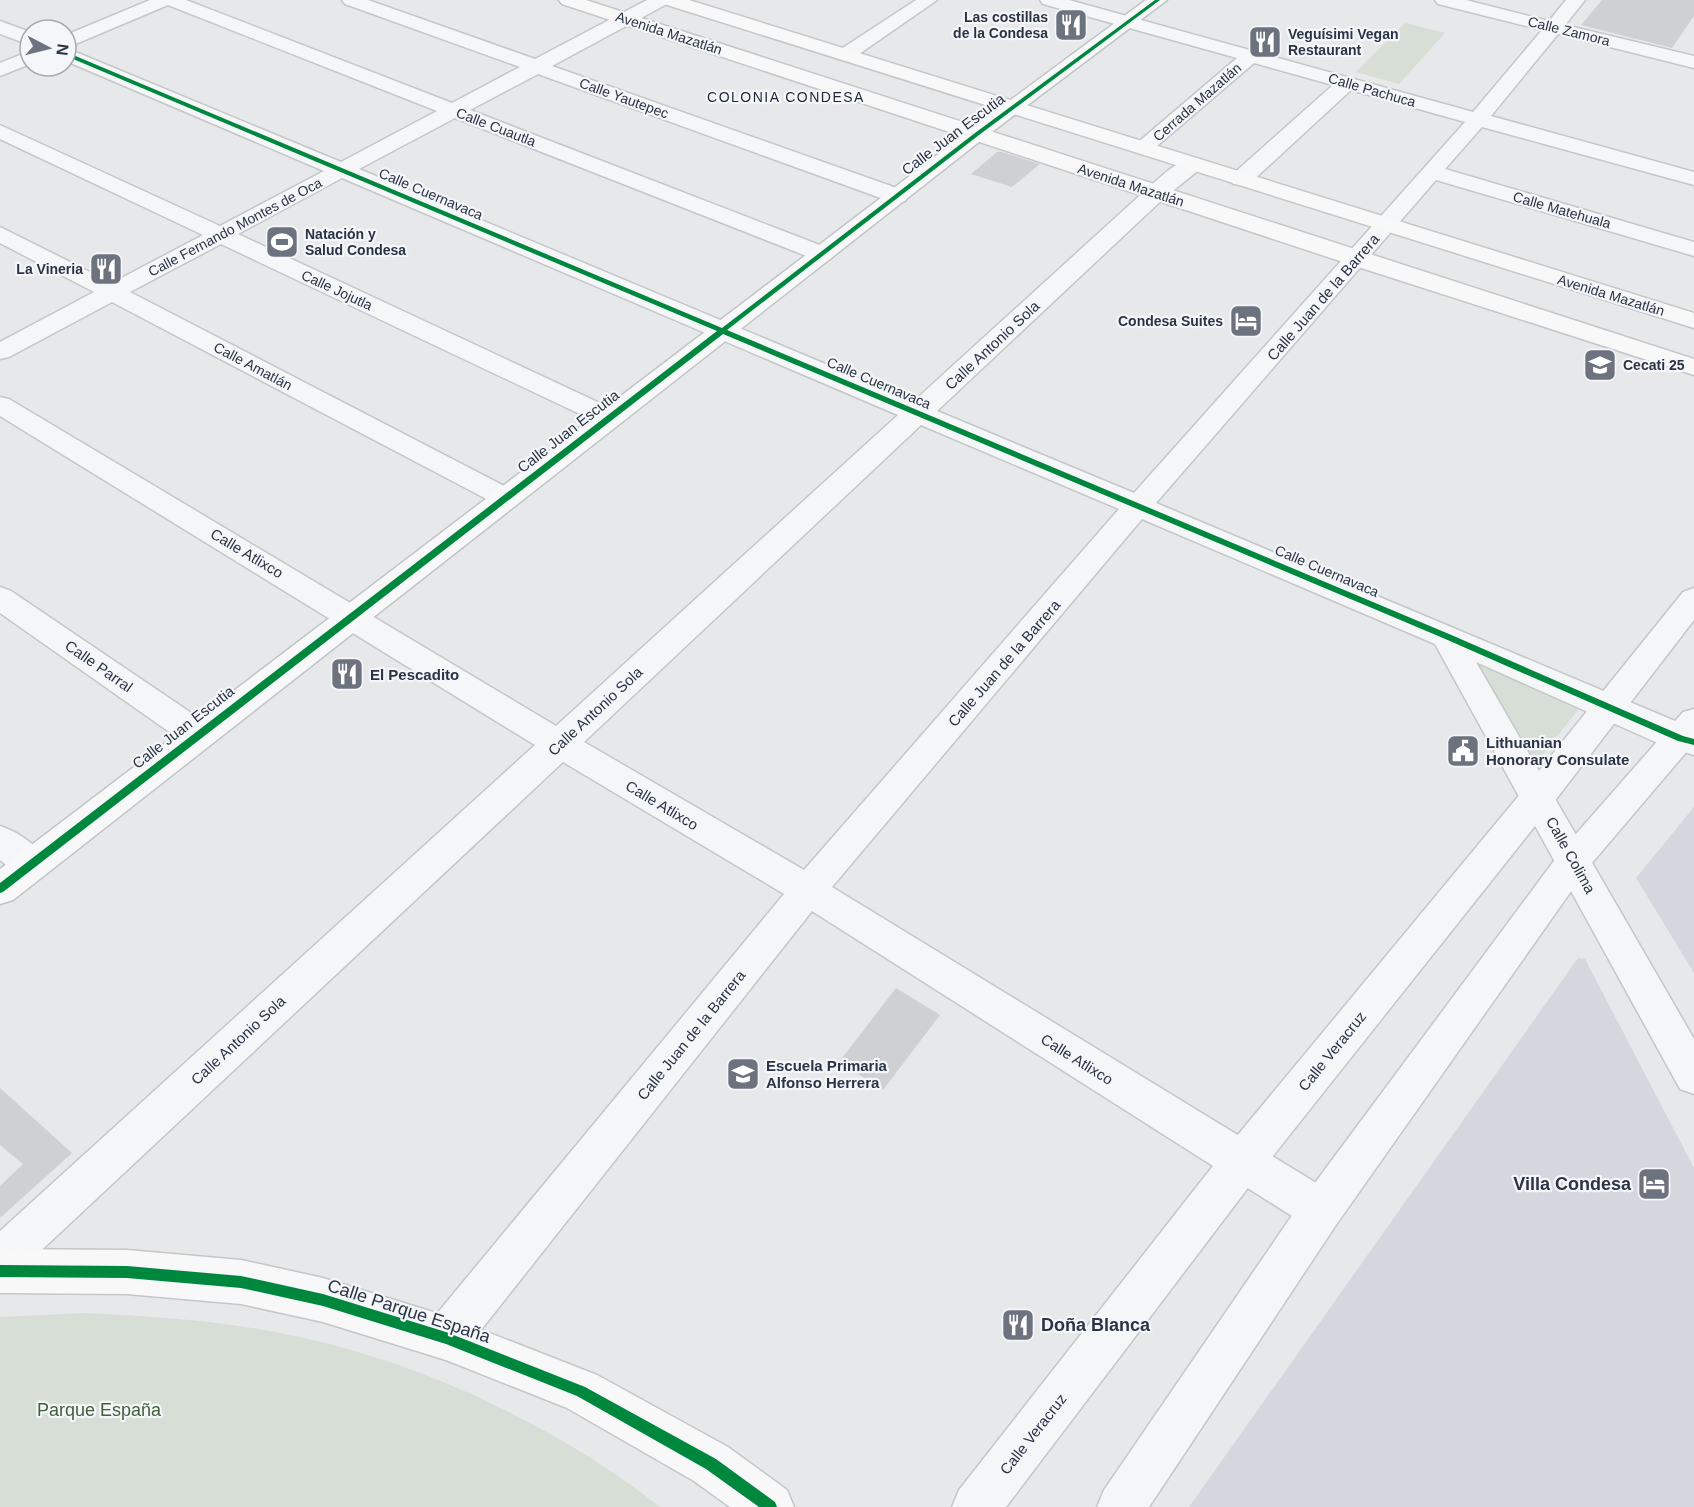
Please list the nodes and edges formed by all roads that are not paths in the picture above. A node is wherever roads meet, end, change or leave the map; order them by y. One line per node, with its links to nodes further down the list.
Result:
1 (167, 0): 16 (street); 26 (street, Calle Cuautla)
2 (351, 0): 22 (street, Calle Yautepec)
3 (568, 0): 11 (main road, Avenida Mazatlán)
4 (661, 0): 11 (street, Calle Fernando Montes de Oca)
5 (670, 0): 17 (main road, Avenida Mazatlán)
6 (928, 0): 17 (street)
7 (1049, 0): 12 (street, Calle Pachuca)
8 (1158, 0): 12 (main road, Calle Juan Escutia)
9 (1444, 0): 14 (street, Calle Zamora)
10 (1575, 0): 14 (street, Calle Juan de la Barrera)
11 (626, 19): 22 (street, Calle Fernando Montes de Oca); 29 (main road, Avenida Mazatlán)
12 (1130, 22): 18 (street, Calle Pachuca); 25 (main road, Calle Juan Escutia)
13 (0, 27): 15 (street)
14 (1553, 27): 21 (street, Calle Zamora); 27 (street, Calle Juan de la Barrera)
15 (18, 34)
16 (78, 37)
17 (851, 51): 25 (main road, Avenida Mazatlán)
18 (1251, 56): 24 (street, Calle Pachuca); 30 (street, Cerrada Mazatlán)
19 (78, 59): 32 (street, Calle Cuernavaca)
20 (18, 62): 23 (street)
21 (1694, 62)
22 (536, 66): 26 (street, Calle Fernando Montes de Oca); 37 (street, Calle Yautepec)
23 (0, 70)
24 (1347, 83): 27 (street, Calle Pachuca); 34 (street)
25 (1013, 107): 29 (main road, Calle Juan Escutia); 30 (main road, Avenida Mazatlán)
26 (454, 110): 32 (street, Calle Fernando Montes de Oca); 42 (street, Calle Cuautla)
27 (1478, 119): 33 (street, Calle Juan de la Barrera); 35 (street, Calle Pachuca)
28 (0, 131): 40 (street, Calle Jojutla)
29 (977, 134): 36 (main road, Avenida Mazatlán); 37 (main road, Calle Juan Escutia)
30 (1143, 148): 31 (main road, Avenida Mazatlán)
31 (1192, 164): 34 (main road, Avenida Mazatlán); 36 (street, Calle Antonio Sola)
32 (341, 170): 40 (street, Calle Fernando Montes de Oca); 46 (street, Calle Cuernavaca)
33 (1431, 172): 38 (street, Calle Juan de la Barrera); 41 (street, Calle Matehuala)
34 (1241, 179): 38 (main road, Avenida Mazatlán)
35 (1694, 180)
36 (1156, 193): 43 (main road, Avenida Mazatlán); 50 (street, Calle Antonio Sola)
37 (897, 196): 42 (main road, Calle Juan Escutia)
38 (1386, 224): 43 (street, Calle Juan de la Barrera); 45 (main road, Avenida Mazatlán)
39 (0, 234): 44 (street, Calle Amatlán)
40 (220, 235): 44 (street, Calle Fernando Montes de Oca); 51 (street, Calle Jojutla)
41 (1694, 249)
42 (822, 254): 46 (main road, Calle Juan Escutia)
43 (1357, 259): 48 (main road, Avenida Mazatlán); 53 (street, Calle Juan de la Barrera)
44 (112, 292): 47 (street, Calle Fernando Montes de Oca); 52 (street, Calle Amatlán)
45 (1694, 321)
46 (722, 331): 50 (street, Calle Cuernavaca); 51 (main road, Calle Juan Escutia)
47 (0, 352)
48 (1694, 367)
49 (0, 405): 56 (street, Calle Atlixco)
50 (917, 413): 53 (street, Calle Cuernavaca); 61 (street, Calle Antonio Sola)
51 (610, 418): 52 (main road, Calle Juan Escutia)
52 (506, 498): 56 (main road, Calle Juan Escutia)
53 (1138, 506): 57 (street, Calle Cuernavaca); 67 (street, Calle Juan de la Barrera)
54 (0, 598): 59 (street, Calle Parral)
55 (1694, 599): 58 (street, Calle Veracruz)
56 (352, 616): 59 (main road, Calle Juan Escutia); 61 (street, Calle Atlixco)
57 (1446, 636): 58 (street, Calle Cuernavaca); 62 (street, Calle Colima)
58 (1608, 707): 60 (street, Calle Cuernavaca); 62 (street, Calle Veracruz)
59 (197, 734): 65 (main road, Calle Juan Escutia)
60 (1689, 734): 64 (street)
61 (559, 743): 67 (street, Calle Atlixco); 71 (street, Calle Antonio Sola)
62 (1538, 797): 64 (street, Calle Colima); 69 (street, Calle Veracruz)
63 (0, 840): 65 (street)
64 (1574, 860): 68 (street, Calle Colima); 70 (street)
65 (31, 865): 66 (main road, Calle Juan Escutia)
66 (0, 889)
67 (808, 890): 69 (street, Calle Atlixco); 73 (street, Calle Juan de la Barrera)
68 (1694, 1076)
69 (1242, 1162): 70 (street, Calle Atlixco); 75 (street, Calle Veracruz)
70 (1321, 1210): 76 (street)
71 (0, 1260)
72 (0, 1271): 73 (main road, Calle Parque España)
73 (447, 1338): 74 (main road, Calle Parque España)
74 (770, 1507)
75 (976, 1507)
76 (1121, 1507)

